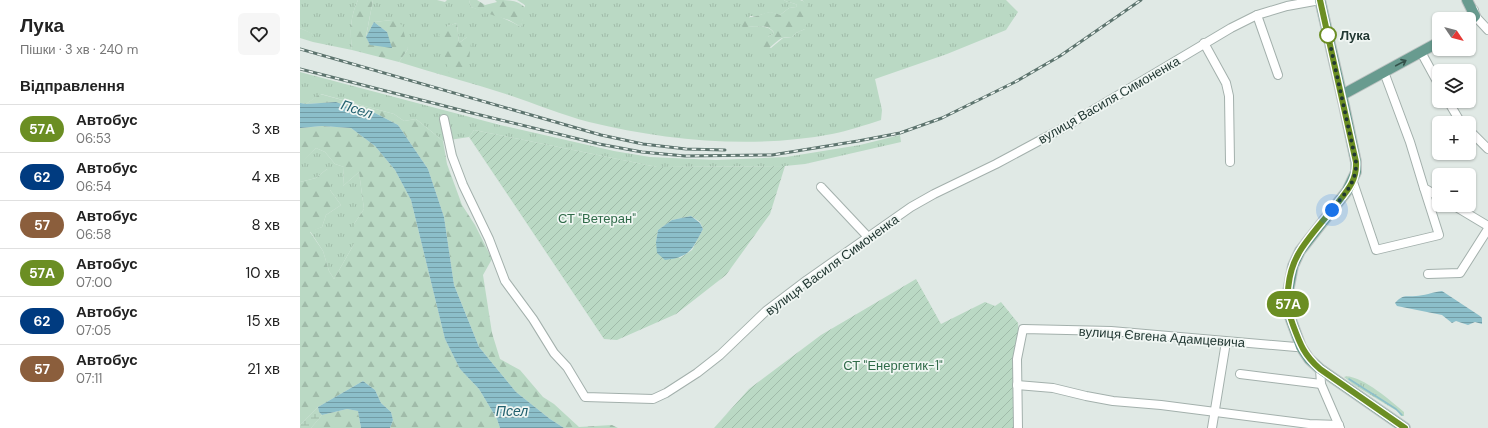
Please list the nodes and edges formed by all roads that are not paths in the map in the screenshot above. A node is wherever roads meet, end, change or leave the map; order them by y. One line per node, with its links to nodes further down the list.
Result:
1 (1320, 0): 6 (street, вулиця Василя Симоненка); 15 (main road)
2 (1467, 0): 4 (main road)
3 (1472, 0): 5 (street)
4 (1470, 12)
5 (1472, 12)
6 (1257, 15): 9 (street, вулиця Василя Симоненка); 14 (street)
7 (1476, 22): 8 (street)
8 (1488, 30)
9 (1204, 43): 19 (street); 27 (street, вулиця Василя Симоненка)
10 (1432, 46): 11 (main road)
11 (1421, 52): 12 (main road, one-way to 11); 13 (street)
12 (1384, 72): 15 (main road); 22 (street)
13 (1432, 72)
14 (1278, 75)
15 (1342, 95): 20 (main road)
16 (444, 119): 27 (street, вулиця Василя Симоненка)
17 (1476, 137): 18 (street)
18 (1488, 149)
19 (1230, 162)
20 (1353, 182): 22 (street); 30 (main road)
21 (820, 187): 27 (street)
22 (1424, 188): 23 (street)
23 (1432, 193)
24 (1465, 212): 25 (street)
25 (1488, 226)
26 (1488, 229): 28 (street)
27 (869, 238)
28 (1428, 274)
29 (1226, 342): 30 (street, вулиця Євгена Адамцевича); 34 (street, вулиця Євгена Адамцевича); 35 (street)
30 (1301, 347): 31 (main road)
31 (1320, 369): 33 (street); 39 (main road)
32 (1240, 374): 33 (street)
33 (1321, 384): 36 (street)
34 (1017, 386): 35 (street); 37 (street)
35 (1215, 412): 36 (street); 38 (street)
36 (1339, 427)
37 (1018, 428)
38 (1212, 428)
39 (1404, 428)

